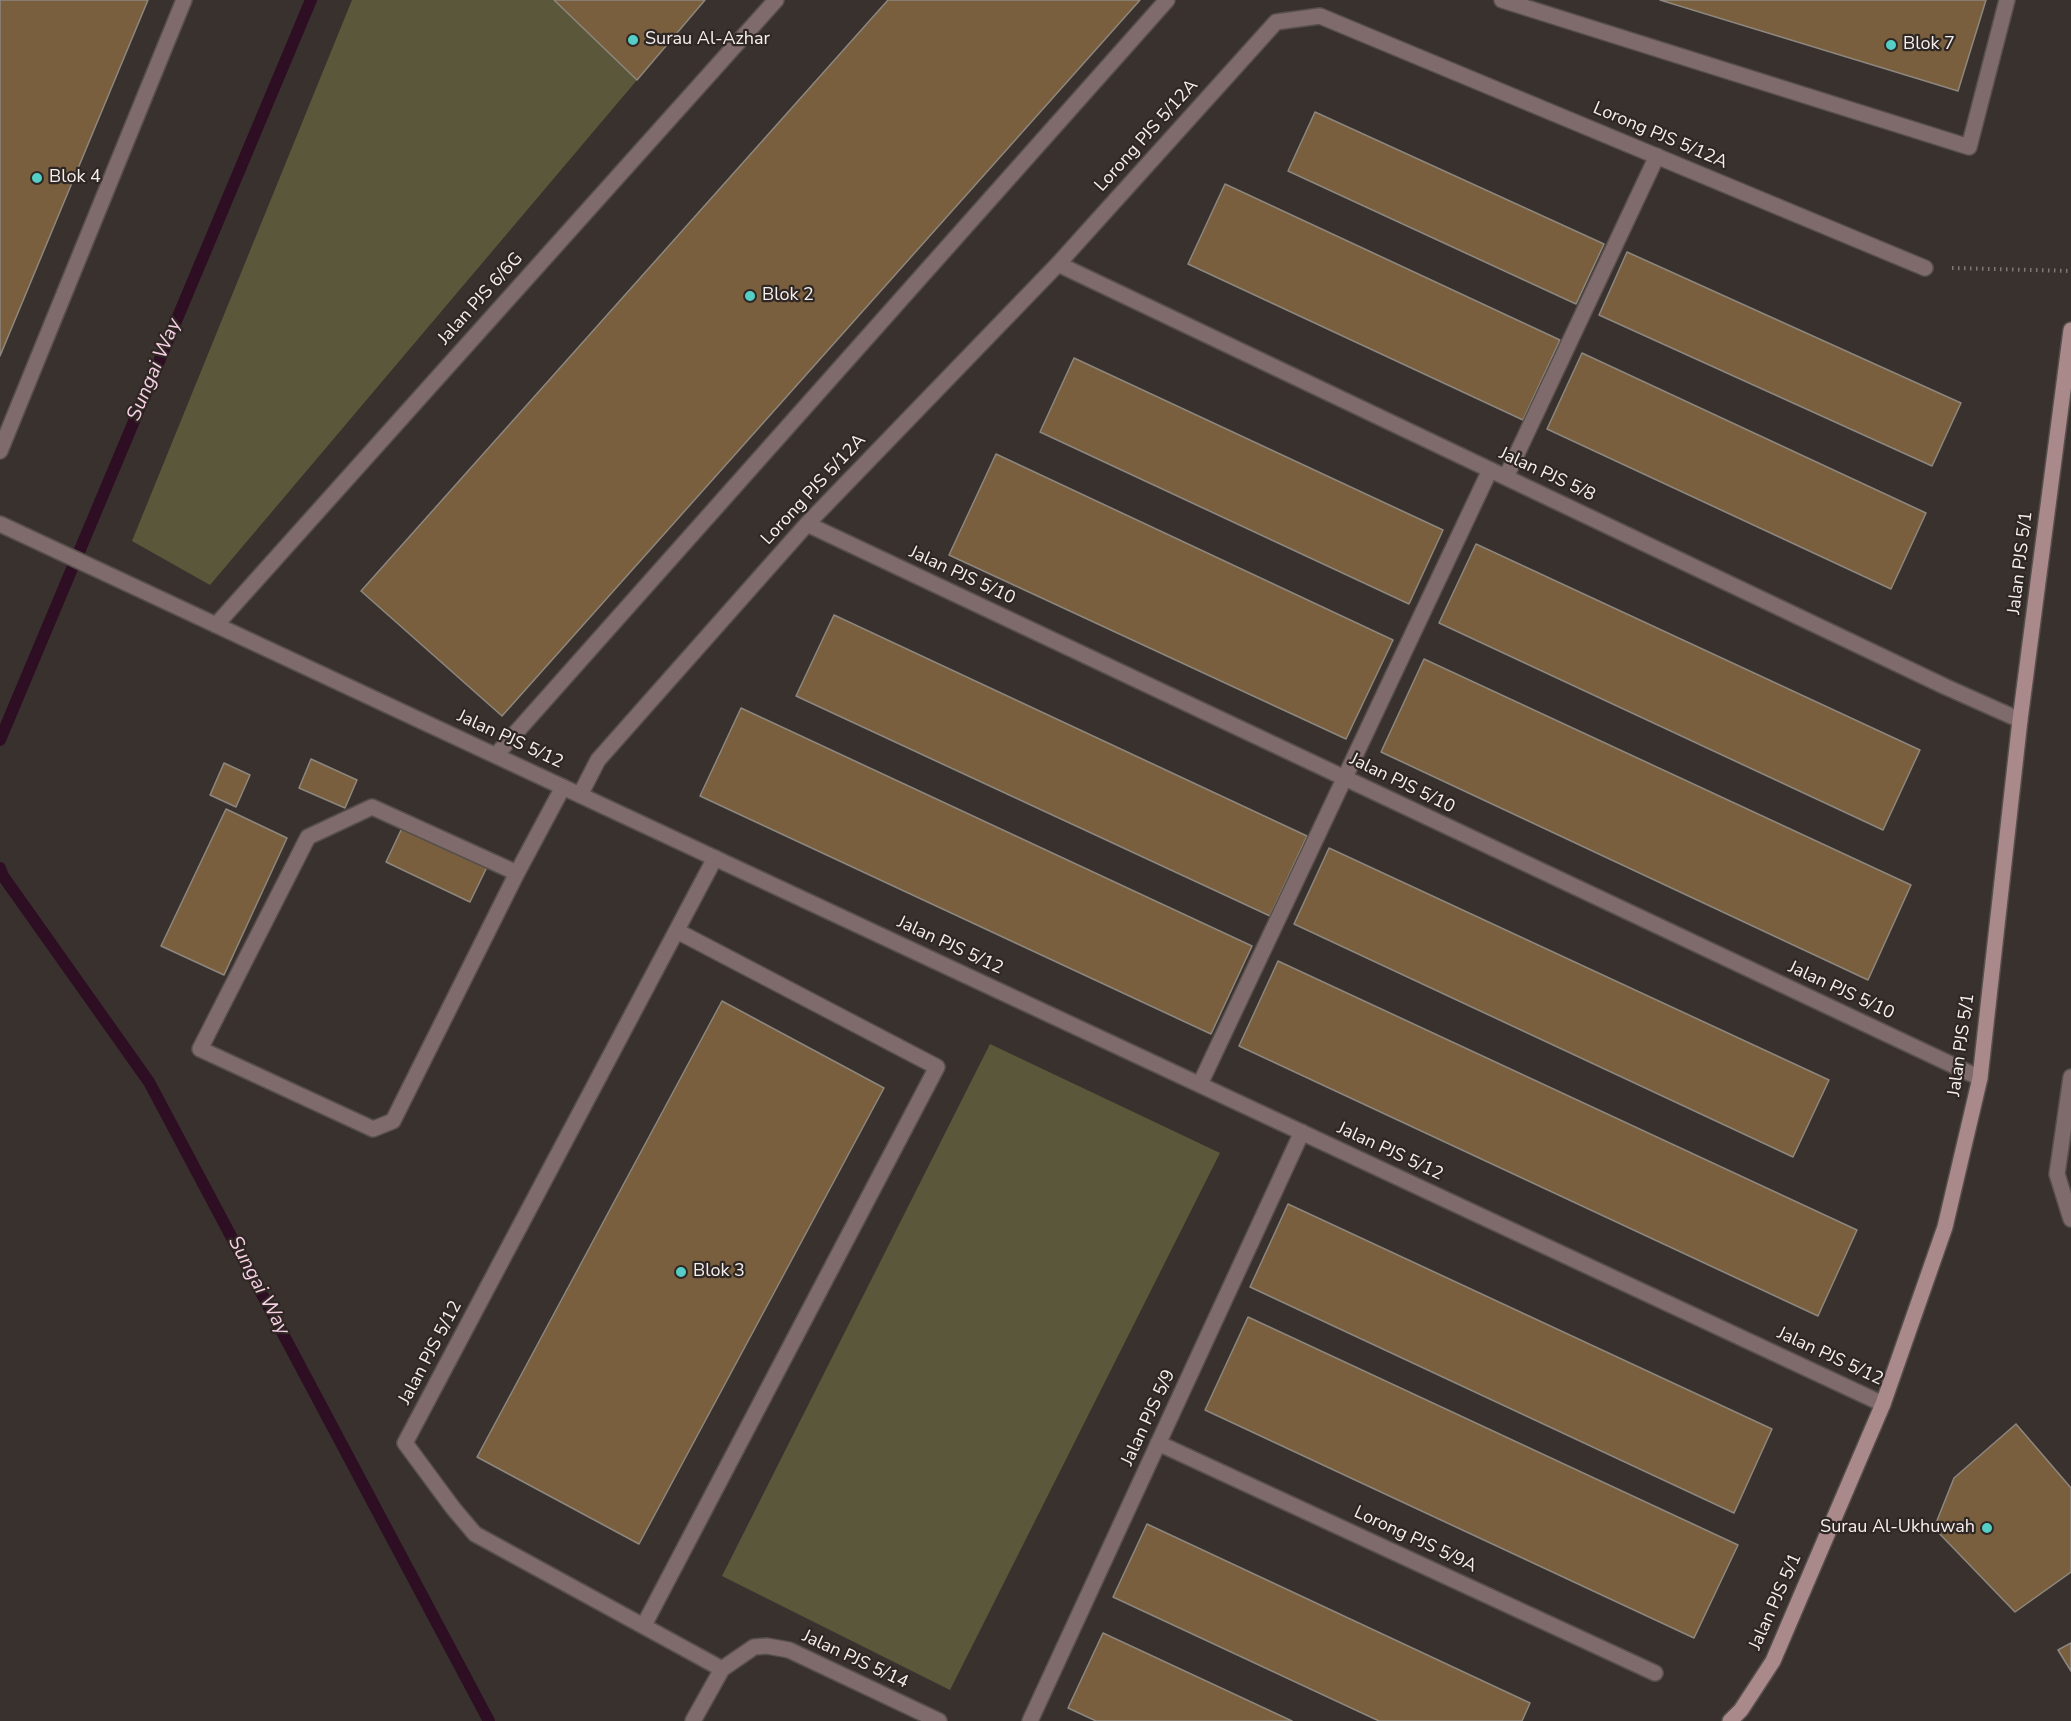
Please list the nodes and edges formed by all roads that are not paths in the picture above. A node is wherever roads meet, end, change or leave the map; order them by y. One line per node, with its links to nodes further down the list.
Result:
1 (184, 0): 10 (street)
2 (776, 0): 15 (street, Jalan PJS 6/6G)
3 (1167, 0): 17 (street)
4 (1502, 0): 5 (street)
5 (2007, 0)
6 (1657, 156): 7 (street, Lorong PJS 5/12A); 8 (street, Lorong PJS 5/12A); 12 (street)
7 (1058, 264): 11 (street, Jalan PJS 5/8); 14 (street, Lorong PJS 5/12A)
8 (1924, 268)
9 (2071, 330): 16 (street, Jalan PJS 5/1)
10 (0, 451)
11 (1490, 470): 12 (street, Jalan PJS 5/8); 18 (street)
12 (1506, 477): 16 (street, Jalan PJS 5/8)
13 (0, 524): 15 (street, Jalan PJS 5/12)
14 (807, 524): 18 (street, Jalan PJS 5/10); 20 (street, Lorong PJS 5/12A)
15 (216, 625): 17 (street, Jalan PJS 5/12)
16 (2020, 720): 25 (street, Jalan PJS 5/1)
17 (496, 755): 19 (street, Jalan PJS 5/12)
18 (1344, 778): 25 (street, Jalan PJS 5/10); 26 (street)
19 (563, 787): 20 (street, Jalan PJS 5/12); 22 (street)
20 (580, 795): 21 (street, Jalan PJS 5/12)
21 (715, 858): 23 (street); 26 (street, Jalan PJS 5/12)
22 (517, 873): 22 (street)
23 (677, 931): 31 (street, Jalan PJS 5/12); 31 (street)
24 (2071, 1077): 28 (street)
25 (1980, 1078): 29 (street, Jalan PJS 5/1)
26 (1200, 1084): 27 (street, Jalan PJS 5/12)
27 (1302, 1132): 29 (street, Jalan PJS 5/12); 30 (street, Jalan PJS 5/9)
28 (2071, 1219)
29 (1883, 1404): 37 (street, Jalan PJS 5/1)
30 (1158, 1443): 33 (street, Lorong PJS 5/9A); 36 (street, Jalan PJS 5/9)
31 (644, 1625): 32 (street, Jalan PJS 5/12)
32 (722, 1669): 34 (street); 35 (street, Jalan PJS 5/14)
33 (1655, 1673)
34 (693, 1721)
35 (939, 1721)
36 (1030, 1721)
37 (1730, 1721)

